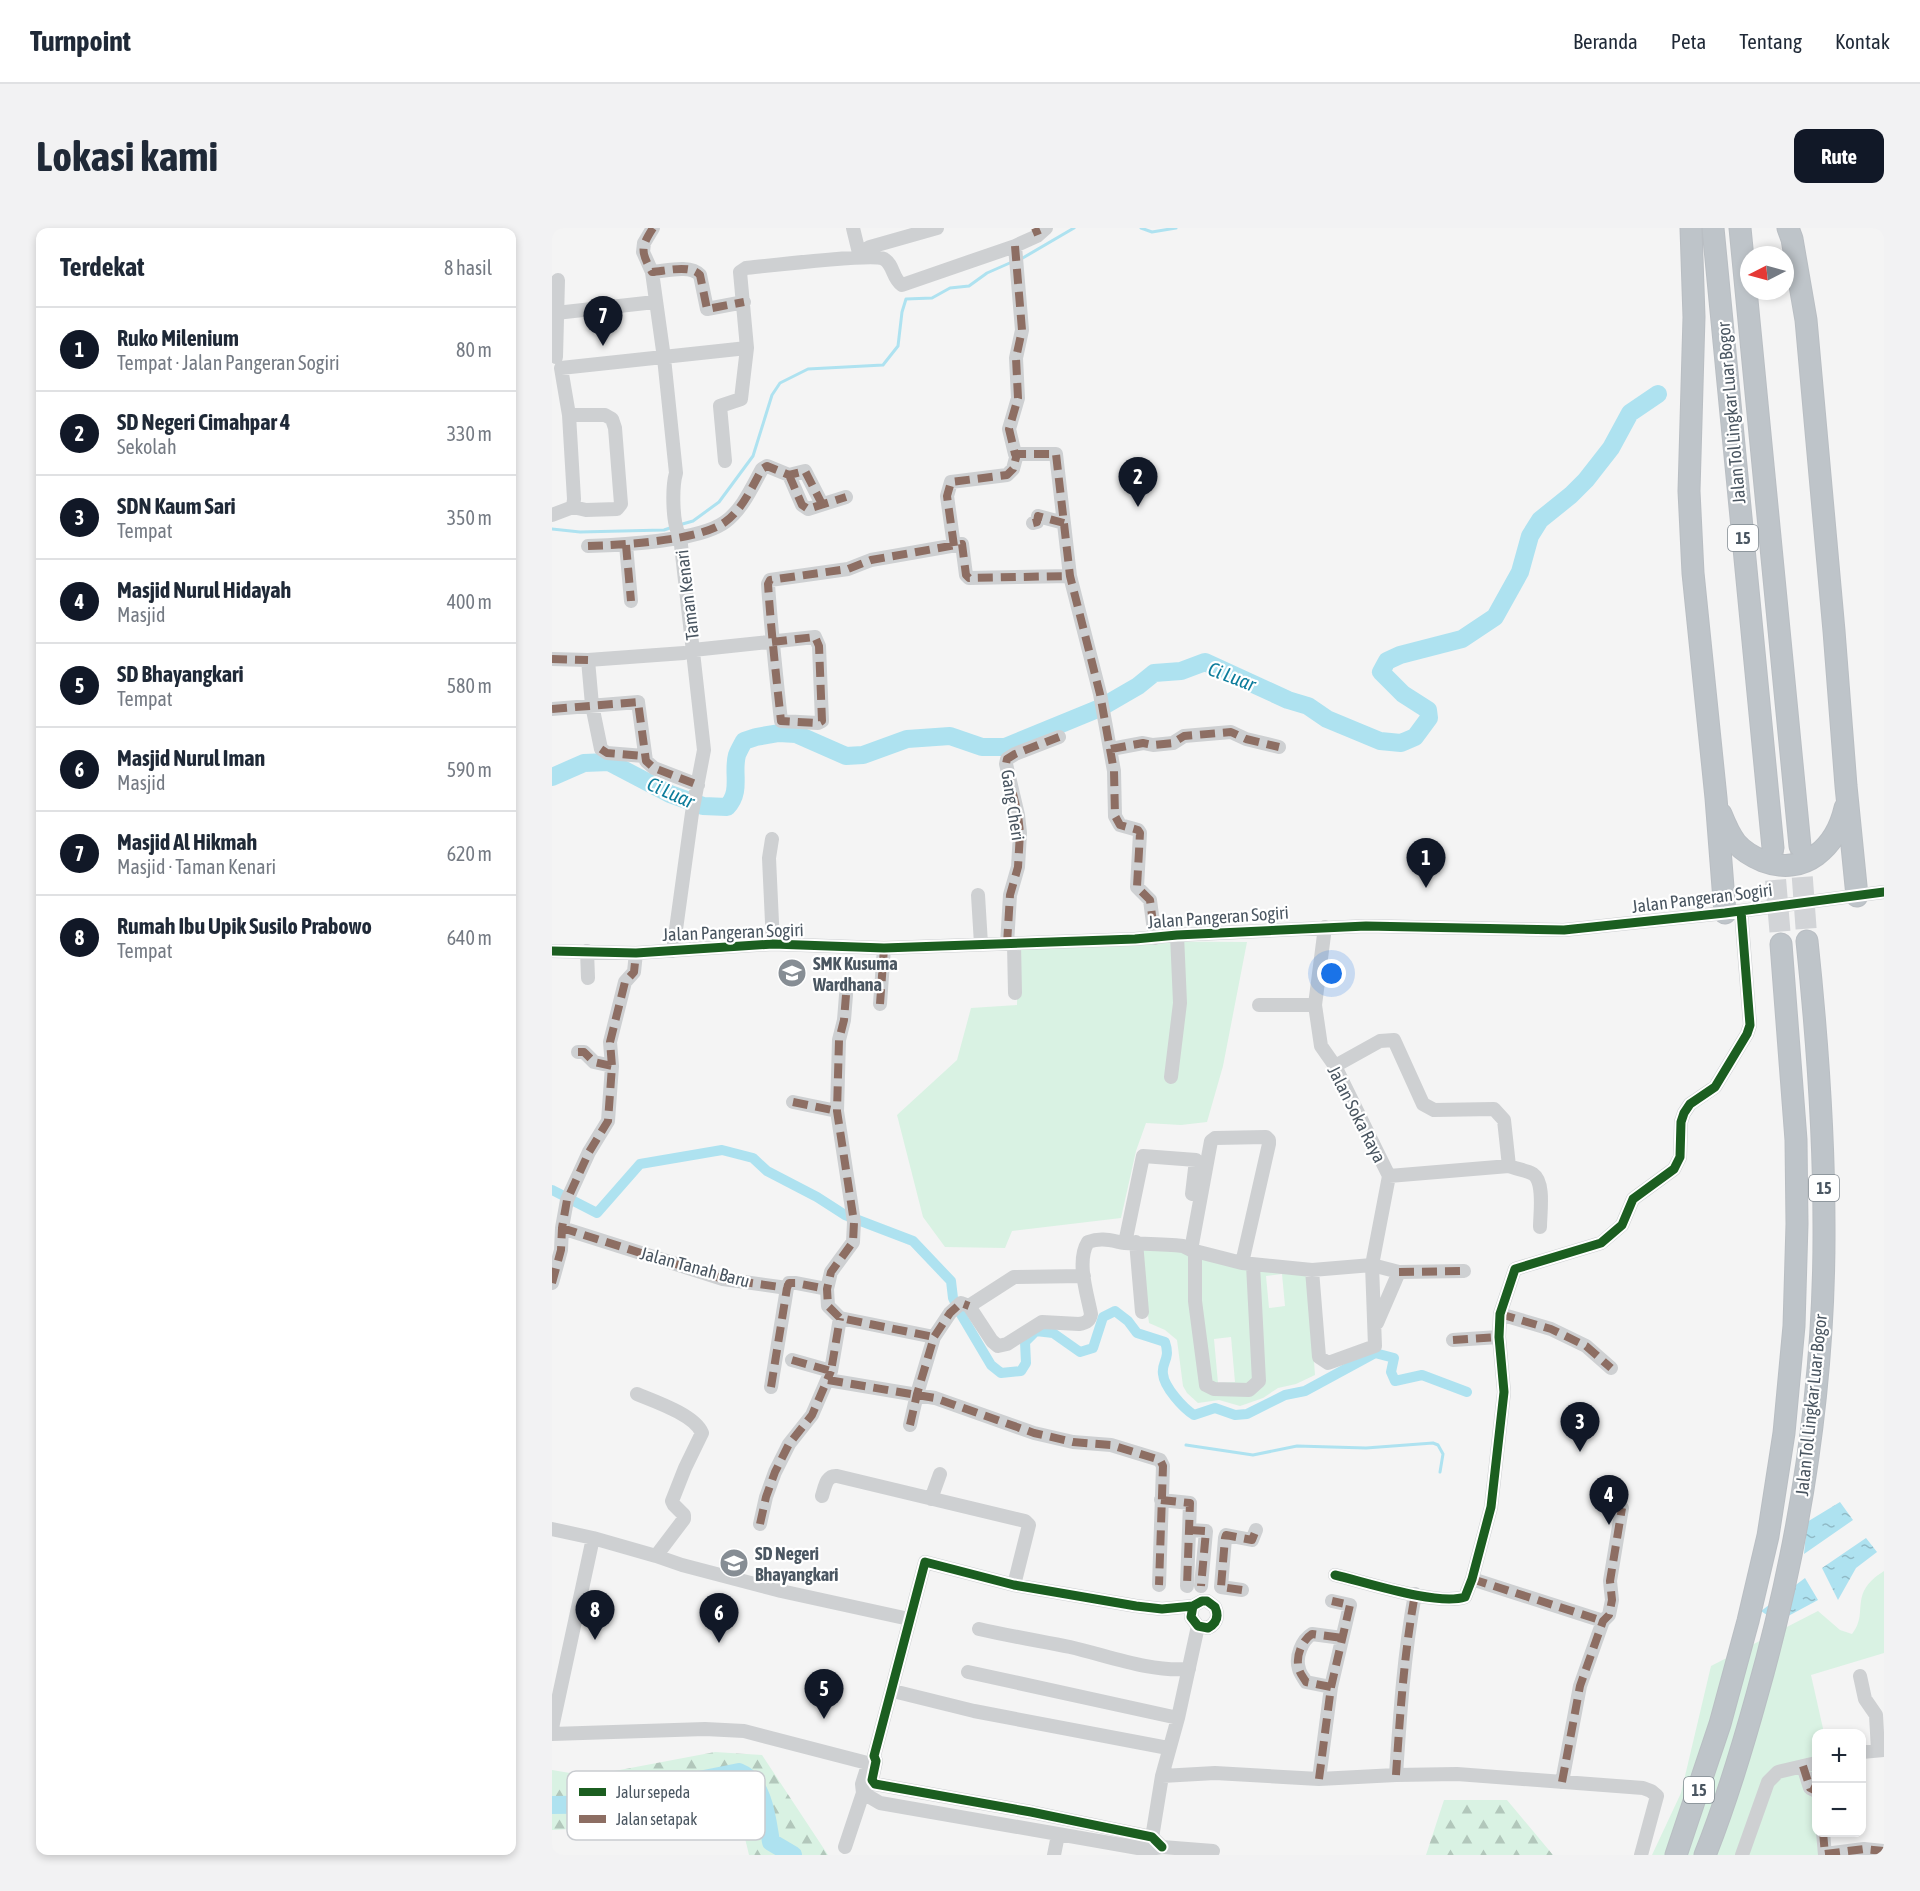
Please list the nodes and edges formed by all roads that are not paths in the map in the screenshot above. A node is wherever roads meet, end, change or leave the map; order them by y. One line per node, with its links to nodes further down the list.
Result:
1 (652, 228): 11 (street)
2 (853, 228): 9 (street)
3 (937, 228): 9 (street)
4 (1691, 228): 45 (highway)
5 (1713, 228): 48 (highway, Jalan Tol Lingkar Luar Bogor / 15)
6 (1740, 228): 47 (highway, Jalan Tol Lingkar Luar Bogor / 15)
7 (1788, 228): 43 (highway)
8 (1040, 230): 10 (street)
9 (859, 255): 10 (street); 13 (street)
10 (1016, 256): 20 (street)
11 (652, 272): 13 (street); 14 (street)
12 (558, 280): 15 (street)
13 (744, 302): 16 (street)
14 (655, 303): 15 (street); 17 (street)
15 (555, 313): 18 (street)
16 (747, 348): 17 (street); 21 (street)
17 (662, 358): 18 (street); 27 (street, Taman Kenari)
18 (556, 361): 19 (street)
19 (569, 415): 23 (street); 23 (street)
20 (1017, 454): 26 (street); 30 (street)
21 (725, 461)
22 (846, 497): 27 (street)
23 (573, 507): 24 (street)
24 (552, 515)
25 (1033, 523): 26 (street)
26 (1064, 523): 31 (street)
27 (677, 535): 28 (street); 34 (street, Taman Kenari)
28 (626, 545): 29 (street); 32 (street)
29 (588, 546)
30 (954, 546): 31 (street); 33 (street)
31 (1070, 576): 41 (street)
32 (631, 601)
33 (772, 642): 33 (street); 34 (street)
34 (689, 652): 36 (street); 44 (street, Taman Kenari)
35 (552, 659): 36 (street)
36 (588, 660): 37 (street)
37 (592, 705): 38 (street); 42 (street); 42 (street)
38 (552, 709)
39 (1059, 737): 59 (street, Gang Cheri)
40 (1279, 747): 41 (street)
41 (1111, 749): 55 (street)
42 (644, 756): 44 (street)
43 (1846, 786): 45 (highway); 51 (highway)
44 (697, 790): 64 (street, Taman Kenari)
45 (1716, 798): 52 (highway)
46 (772, 839): 57 (street)
47 (1800, 846)
48 (1773, 848)
49 (1884, 892): 51 (street, Jalan Pangeran Sogiri)
50 (978, 895): 58 (street)
51 (1857, 896): 52 (street, Jalan Pangeran Sogiri)
52 (1733, 912): 53 (street, Jalan Pangeran Sogiri); 95 (street)
53 (1325, 927): 54 (street, Jalan Pangeran Sogiri); 71 (street, Jalan Soka Raya)
54 (1177, 935): 55 (street, Jalan Pangeran Sogiri); 75 (street)
55 (1155, 938): 59 (street, Jalan Pangeran Sogiri)
56 (1807, 941): 164 (highway, Jalan Tol Lingkar Luar Bogor / 15)
57 (773, 944): 61 (street, Jalan Pangeran Sogiri); 64 (street, Jalan Pangeran Sogiri)
58 (981, 944): 59 (street, Jalan Pangeran Sogiri); 61 (street, Jalan Pangeran Sogiri)
59 (1010, 944): 67 (street)
60 (1781, 944): 163 (highway, Jalan Tol Lingkar Luar Bogor / 15)
61 (884, 948): 69 (street)
62 (552, 951): 63 (street, Jalan Pangeran Sogiri)
63 (587, 951): 65 (street, Jalan Pangeran Sogiri); 66 (street)
64 (673, 951): 65 (street, Jalan Pangeran Sogiri)
65 (636, 952): 73 (street)
66 (588, 978)
67 (1015, 993)
68 (846, 995): 77 (street)
69 (880, 1004)
70 (1259, 1005): 71 (street)
71 (1316, 1005): 74 (street, Jalan Soka Raya)
72 (578, 1052): 73 (street)
73 (612, 1066): 81 (street)
74 (1335, 1066): 78 (street); 79 (street, Jalan Soka Raya)
75 (1171, 1077)
76 (793, 1102): 77 (street)
77 (837, 1111): 92 (street)
78 (1509, 1166): 79 (street); 80 (street)
79 (1389, 1176): 85 (street, Jalan Soka Raya)
80 (1539, 1227)
81 (562, 1228): 90 (street); 91 (street, Jalan Tanah Baru)
82 (1131, 1242): 83 (street); 83 (street); 89 (street); 94 (street)
83 (1190, 1249): 84 (street); 84 (street); 84 (street)
84 (1247, 1264): 86 (street)
85 (1372, 1265): 86 (street); 88 (street); 97 (street, Jalan Soka Raya)
86 (1312, 1270): 97 (street)
87 (1464, 1271): 88 (street)
88 (1399, 1272): 97 (street)
89 (1084, 1276): 93 (street); 93 (street)
90 (552, 1283)
91 (787, 1288): 92 (street, Jalan Tanah Baru); 104 (street)
92 (827, 1289): 96 (street)
93 (965, 1305): 98 (street)
94 (1142, 1312)
95 (1500, 1314): 99 (street); 102 (street)
96 (840, 1318): 98 (street); 103 (street)
97 (1375, 1327)
98 (934, 1337): 106 (street)
99 (1499, 1337): 100 (street); 122 (street)
100 (1453, 1340)
101 (792, 1360): 103 (street)
102 (1611, 1368)
103 (830, 1376): 106 (street); 113 (street)
104 (771, 1387)
105 (637, 1394): 120 (street)
106 (917, 1394): 107 (street); 111 (street)
107 (910, 1425)
108 (940, 1474): 110 (street)
109 (822, 1496): 110 (street)
110 (931, 1499): 123 (street)
111 (1161, 1500): 115 (street); 124 (street)
112 (1622, 1508): 132 (street)
113 (760, 1524)
114 (552, 1529): 117 (street)
115 (1190, 1530): 118 (street); 125 (street)
116 (1256, 1530): 119 (street)
117 (592, 1538): 120 (street); 142 (street)
118 (1206, 1542): 119 (street); 126 (street)
119 (1224, 1543): 127 (street)
120 (656, 1556): 131 (street)
121 (1335, 1575): 128 (street)
122 (1472, 1579): 128 (street); 132 (street)
123 (1014, 1585): 130 (street); 131 (street)
124 (1159, 1585)
125 (1186, 1586)
126 (1201, 1586)
127 (1242, 1590)
128 (1415, 1594): 149 (street)
129 (1332, 1601): 135 (street)
130 (1193, 1606): 133 (street); 133 (street)
131 (909, 1619): 140 (street)
132 (1604, 1621): 152 (street)
133 (1198, 1626): 136 (street)
134 (979, 1629): 136 (street)
135 (1342, 1638): 139 (street); 139 (street)
136 (1189, 1669): 141 (street)
137 (968, 1672): 141 (street)
138 (1860, 1676): 145 (street)
139 (1332, 1687): 151 (street)
140 (893, 1691): 144 (street); 147 (street)
141 (1178, 1718): 144 (street)
142 (552, 1728)
143 (552, 1734): 147 (street)
144 (1168, 1749): 150 (street)
145 (1881, 1750): 146 (street)
146 (1866, 1752)
147 (873, 1761): 154 (street); 157 (street)
148 (1810, 1764): 153 (street); 165 (street)
149 (1396, 1775): 151 (street); 152 (street)
150 (1162, 1776): 151 (street); 157 (street)
151 (1319, 1779)
152 (1562, 1782): 162 (street)
153 (1812, 1789)
154 (863, 1793): 155 (street); 158 (street)
155 (1058, 1835): 157 (street); 161 (street)
156 (1823, 1837): 166 (street)
157 (1154, 1844): 159 (street)
158 (845, 1847)
159 (1213, 1851)
160 (1884, 1851): 166 (street)
161 (1054, 1855)
162 (1641, 1855)
163 (1676, 1855)
164 (1705, 1855)
165 (1742, 1855)
166 (1825, 1855)

